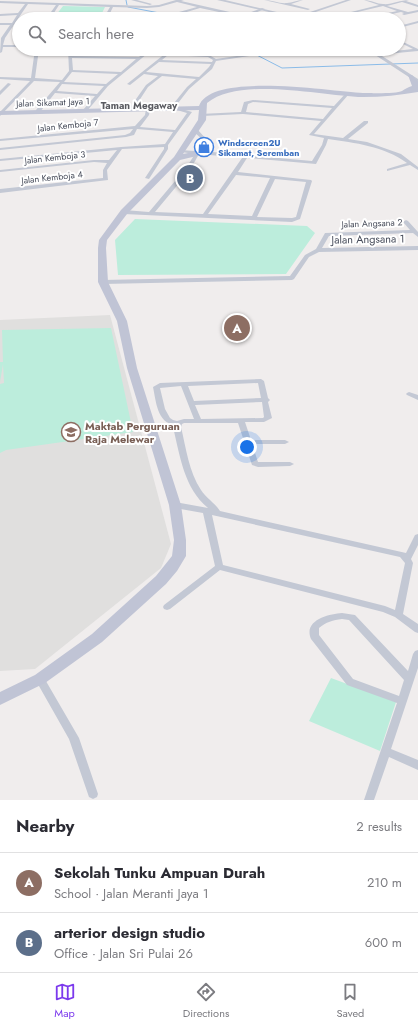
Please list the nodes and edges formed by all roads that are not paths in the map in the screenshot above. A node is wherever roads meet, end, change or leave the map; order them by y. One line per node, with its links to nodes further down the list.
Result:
1 (3, 0): 13 (street)
2 (76, 0): 19 (street)
3 (120, 0): 21 (street)
4 (133, 0): 22 (street)
5 (170, 0): 15 (street)
6 (182, 0): 15 (street)
7 (221, 0): 26 (street)
8 (266, 0): 18 (street)
9 (301, 0): 18 (street)
10 (349, 0): 16 (street)
11 (366, 0): 24 (street)
12 (403, 0): 24 (street); 25 (street)
13 (0, 2): 14 (street)
14 (26, 2): 17 (street); 30 (street)
15 (177, 2): 22 (street); 23 (street)
16 (338, 2): 27 (street); 38 (street); 39 (street)
17 (58, 4): 19 (street); 31 (street)
18 (286, 4): 27 (street)
19 (72, 5): 20 (street)
20 (112, 6): 21 (street); 32 (street)
21 (120, 6): 22 (street)
22 (159, 6)
23 (199, 6): 33 (street); 34 (street)
24 (385, 6): 28 (street); 39 (street)
25 (418, 6)
26 (262, 9): 35 (street); 36 (street)
27 (308, 9): 37 (street)
28 (401, 11): 40 (street)
29 (418, 11): 42 (street)
30 (21, 12)
31 (53, 12)
32 (109, 12)
33 (183, 12)
34 (222, 12)
35 (254, 12)
36 (274, 12)
37 (303, 12)
38 (309, 12)
39 (358, 12)
40 (396, 12)
41 (12, 14): 43 (street)
42 (408, 14)
43 (0, 15)
44 (418, 22): 48 (street)
45 (0, 24): 46 (street)
46 (12, 24)
47 (12, 25): 49 (street)
48 (406, 25)
49 (6, 33): 50 (street); 52 (street)
50 (0, 34)
51 (406, 44): 54 (street)
52 (2, 46): 53 (street); 56 (street)
53 (12, 46)
54 (418, 50): 55 (street)
55 (406, 51)
56 (0, 52)
57 (37, 56): 73 (street)
58 (165, 56): 64 (street)
59 (209, 56): 65 (street)
60 (240, 56): 65 (street)
61 (379, 56): 70 (street)
62 (70, 57): 63 (street); 66 (street)
63 (141, 58): 67 (street)
64 (159, 61): 65 (street); 68 (street)
65 (215, 62): 72 (street)
66 (71, 71): 67 (street); 75 (street)
67 (122, 73): 78 (street)
68 (142, 74): 69 (street); 77 (street)
69 (162, 74): 72 (street); 89 (street)
70 (410, 76): 74 (main road); 84 (main road)
71 (0, 78): 73 (street)
72 (199, 78): 87 (street)
73 (33, 80): 75 (street); 93 (street)
74 (418, 80)
75 (62, 82): 78 (street); 80 (street)
76 (9, 84): 81 (street)
77 (129, 84)
78 (107, 85): 83 (street)
79 (418, 90): 84 (main road)
80 (53, 92): 83 (street); 92 (street)
81 (0, 94)
82 (347, 94): 84 (main road); 85 (street); 90 (main road)
83 (98, 95): 91 (street)
84 (373, 95)
85 (335, 107): 94 (street); 95 (street)
86 (148, 108): 87 (main road, Jalan Sikamat Jaya 1); 89 (main road, Jalan Sikamat Jaya 1); 97 (street)
87 (172, 108): 88 (main road, Jalan Sikamat Jaya 1); 98 (street)
88 (183, 108): 90 (main road); 90 (main road)
89 (130, 109): 91 (main road, Jalan Sikamat Jaya 1)
90 (203, 109): 94 (street); 99 (main road)
91 (85, 110): 92 (main road, Jalan Sikamat Jaya 1)
92 (38, 111): 93 (main road, Jalan Sikamat Jaya 1)
93 (1, 113)
94 (243, 113): 95 (street)
95 (323, 120): 100 (street)
96 (366, 122): 102 (street)
97 (137, 128): 98 (street, Jalan Kemboja 7); 101 (street, Jalan Kemboja 7); 105 (street)
98 (176, 131): 104 (street)
99 (196, 131): 103 (main road); 107 (street)
100 (326, 138): 102 (street); 109 (street)
101 (0, 140)
102 (344, 140): 112 (street)
103 (187, 142): 107 (main road); 108 (main road)
104 (166, 145): 106 (street); 116 (street)
105 (0, 148)
106 (121, 148): 110 (street); 111 (street)
107 (198, 153): 108 (main road); 109 (street); 122 (street)
108 (179, 154): 116 (main road)
109 (245, 157): 117 (street)
110 (0, 160)
111 (111, 162): 115 (street, Jalan Kemboja 3); 120 (street, Jalan Kemboja 4)
112 (410, 164): 113 (street); 114 (street)
113 (418, 169)
114 (389, 170)
115 (0, 171)
116 (158, 171): 119 (street); 121 (main road)
117 (235, 173): 118 (street); 123 (street)
118 (273, 177): 124 (street); 124 (street)
119 (147, 178)
120 (0, 191)
121 (124, 212): 122 (street); 129 (main road)
122 (151, 213): 123 (street)
123 (204, 216): 124 (street)
124 (254, 218)
125 (406, 222): 126 (street)
126 (416, 233): 128 (street, Jalan Angsana 2)
127 (418, 248): 128 (street, Jalan Angsana 1)
128 (318, 250): 129 (street)
129 (103, 282): 141 (main road)
130 (184, 385): 133 (street); 134 (street); 137 (street)
131 (409, 394): 132 (street)
132 (418, 398)
133 (266, 400): 134 (street); 136 (street)
134 (191, 403): 135 (street)
135 (198, 421): 136 (street); 137 (street)
136 (241, 421): 138 (street)
137 (179, 424): 143 (street)
138 (249, 442): 139 (street); 140 (street)
139 (285, 442)
140 (290, 464)
141 (175, 505): 142 (street); 151 (main road)
142 (207, 510): 143 (street); 146 (street)
143 (219, 513): 145 (street)
144 (418, 537): 145 (street)
145 (407, 559): 148 (street)
146 (219, 567): 147 (street); 148 (street)
147 (167, 607)
148 (398, 615): 149 (street)
149 (418, 629)
150 (418, 654): 152 (street)
151 (40, 679): 154 (main road); 159 (street)
152 (409, 679): 156 (street); 156 (street)
153 (0, 690): 154 (main road)
154 (17, 690): 155 (main road)
155 (0, 699)
156 (401, 701): 157 (street)
157 (386, 751): 158 (street); 160 (street)
158 (418, 765)
159 (93, 794)
160 (369, 800)

